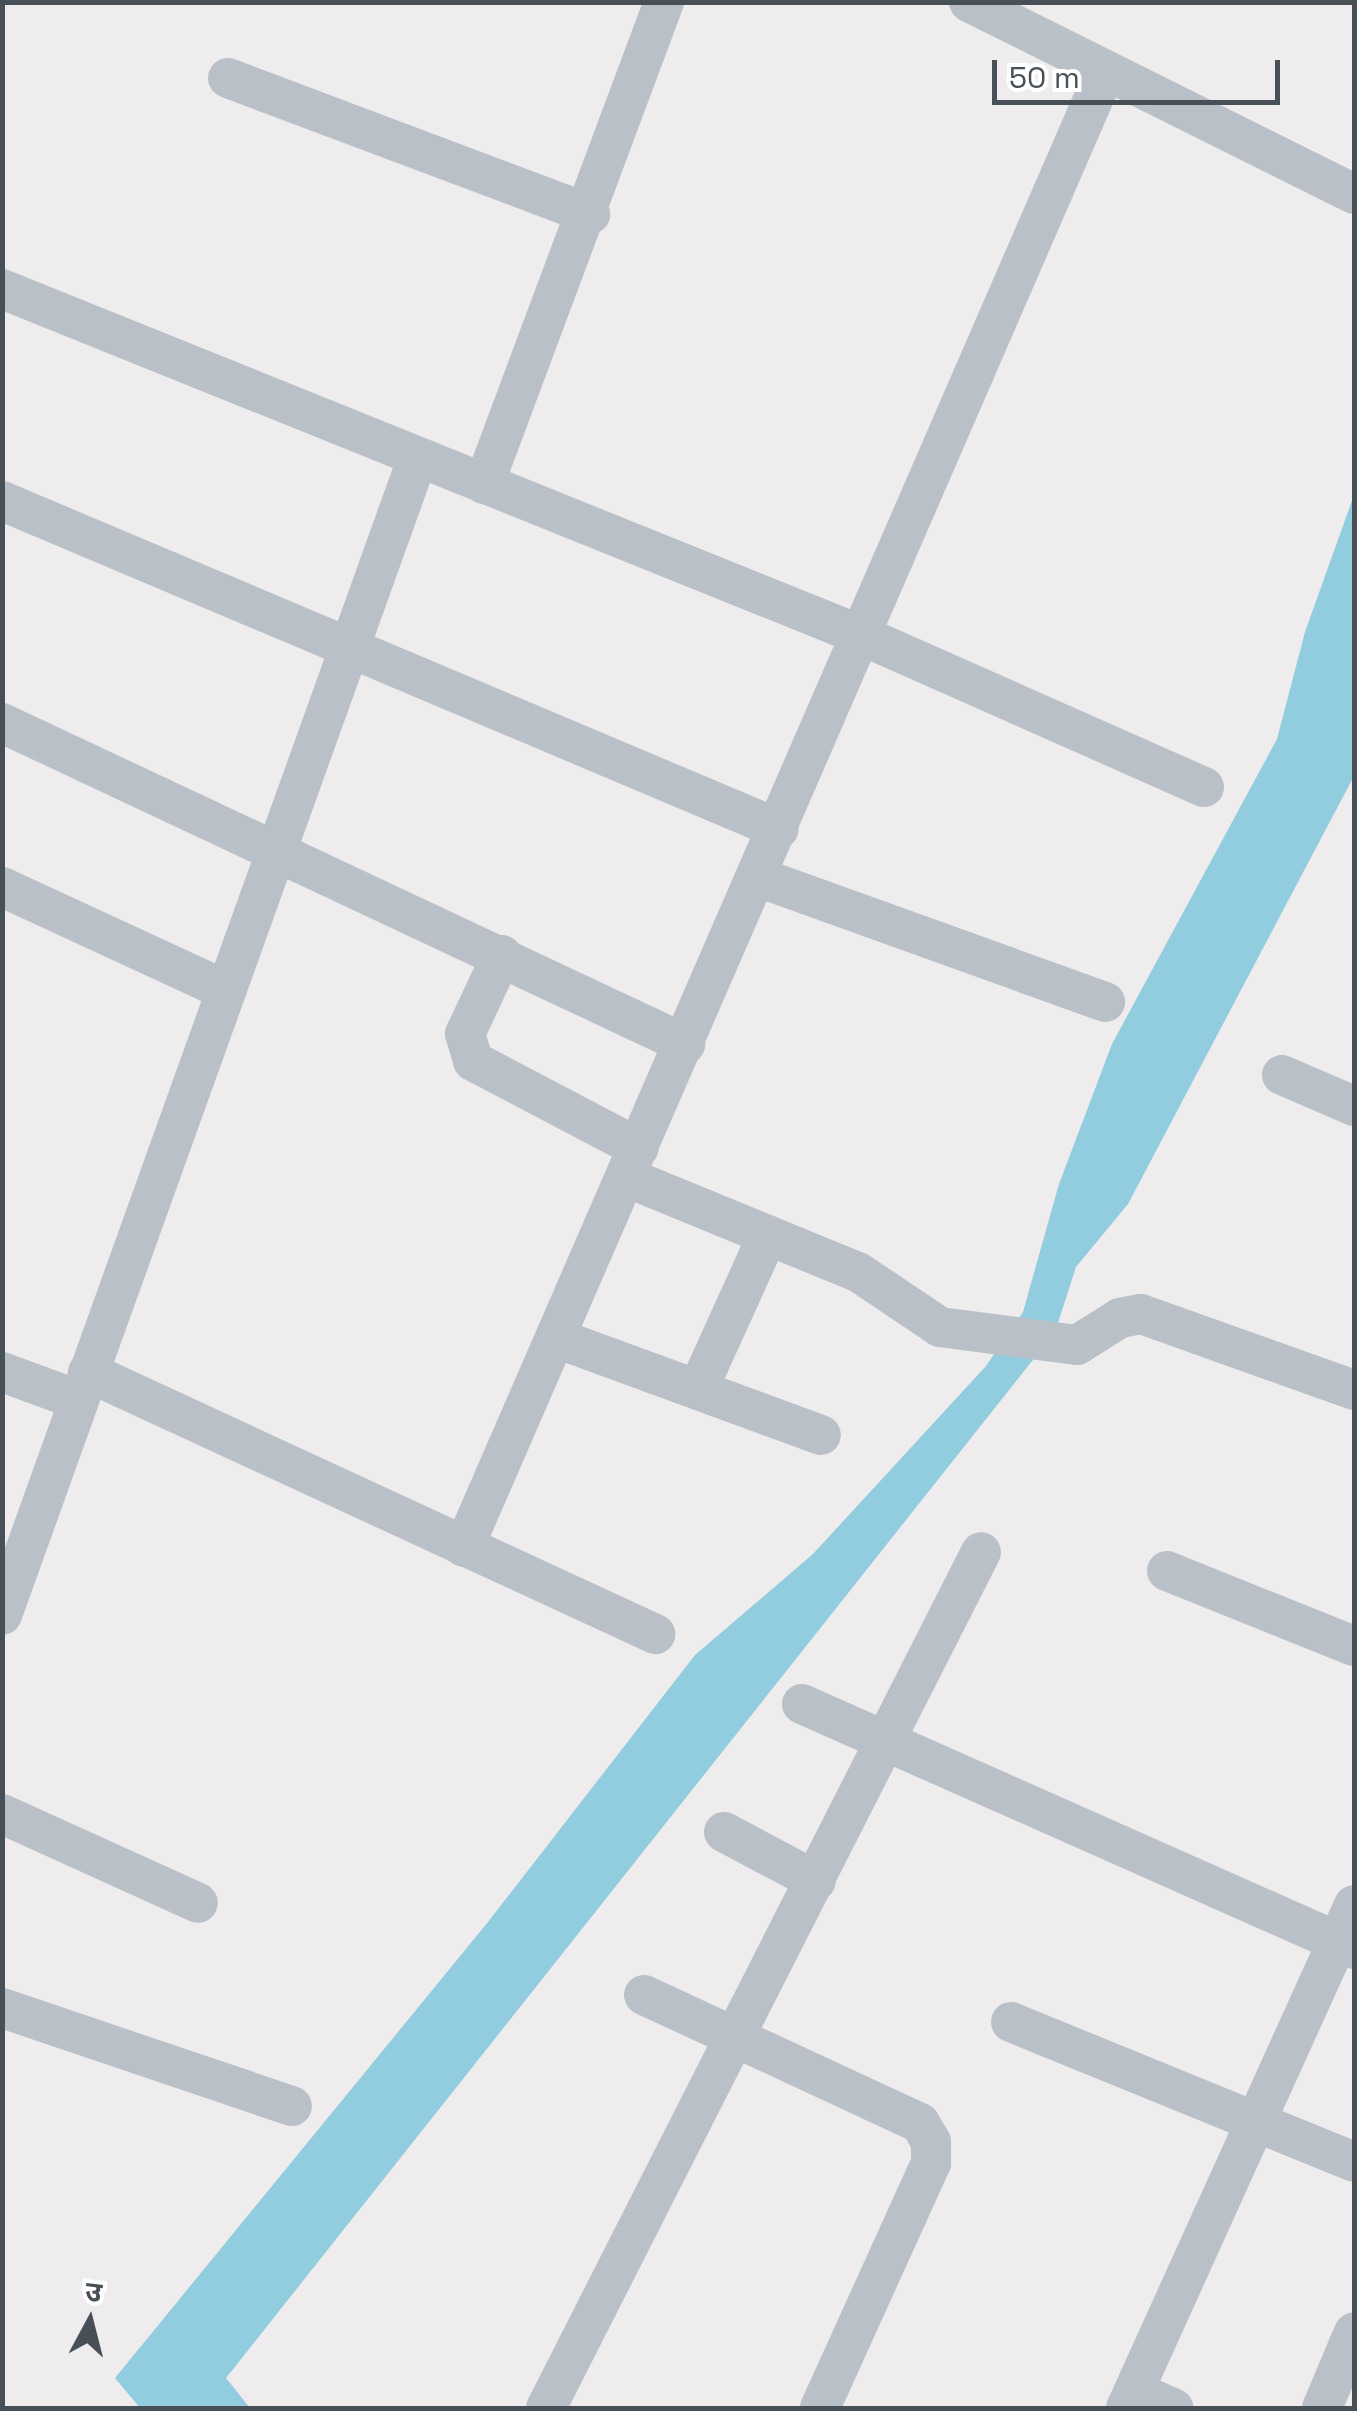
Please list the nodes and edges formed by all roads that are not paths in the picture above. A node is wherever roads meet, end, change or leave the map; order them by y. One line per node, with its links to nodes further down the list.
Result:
1 (664, 2): 6 (street)
2 (969, 2): 3 (street)
3 (1105, 72): 5 (street); 11 (street)
4 (228, 78): 6 (street)
5 (1354, 194)
6 (590, 214): 9 (street)
7 (2, 289): 8 (street)
8 (418, 457): 9 (street); 12 (street)
9 (484, 484): 11 (street)
10 (2, 501): 12 (street)
11 (863, 636): 14 (street); 15 (street)
12 (350, 645): 15 (street); 16 (street)
13 (2, 723): 16 (street)
14 (1204, 787)
15 (779, 829): 17 (street)
16 (277, 847): 19 (street); 20 (street)
17 (758, 877): 21 (street); 22 (street)
18 (2, 887): 20 (street)
19 (502, 955): 22 (street); 25 (street)
20 (225, 990): 29 (street)
21 (1105, 1002)
22 (685, 1044): 25 (street)
23 (1282, 1075): 24 (street)
24 (1354, 1106)
25 (632, 1163): 26 (street); 27 (street)
26 (768, 1235): 30 (street); 31 (street)
27 (556, 1338): 30 (street); 33 (street)
28 (2, 1372): 29 (street)
29 (83, 1386): 33 (street); 36 (street)
30 (698, 1390): 32 (street)
31 (1354, 1390)
32 (822, 1435)
33 (464, 1547): 37 (street)
34 (981, 1552): 40 (street)
35 (1166, 1571): 38 (street)
36 (6, 1591)
37 (655, 1634)
38 (1354, 1646)
39 (802, 1704): 40 (street)
40 (890, 1740): 43 (street); 46 (street)
41 (2, 1814): 44 (street)
42 (724, 1832): 43 (street)
43 (816, 1880): 50 (street)
44 (198, 1902)
45 (1354, 1905): 46 (street)
46 (1346, 1945): 52 (street)
47 (644, 1995): 50 (street)
48 (2, 2008): 51 (street)
49 (1010, 2022): 52 (street)
50 (732, 2036): 56 (street); 57 (street)
51 (292, 2106)
52 (1258, 2120): 53 (street); 55 (street)
53 (1354, 2162)
54 (1354, 2332): 59 (street)
55 (1130, 2400): 58 (street)
56 (546, 2408)
57 (820, 2408)
58 (1173, 2408)
59 (1322, 2408)

